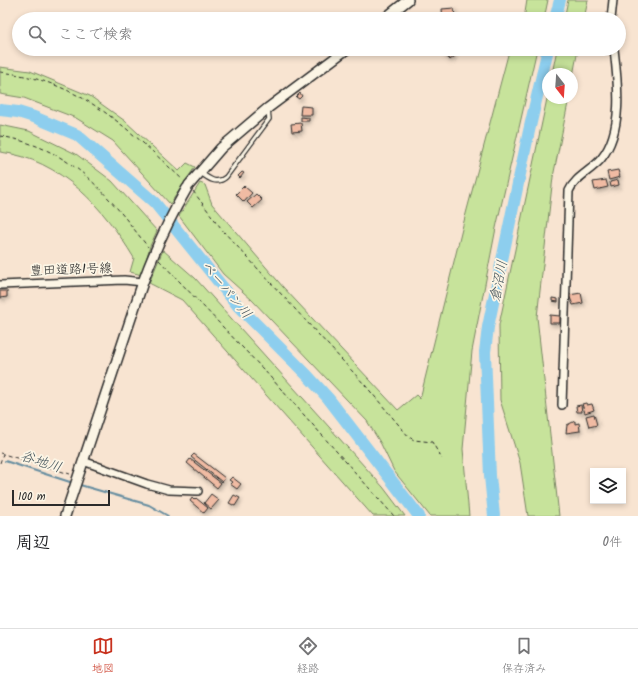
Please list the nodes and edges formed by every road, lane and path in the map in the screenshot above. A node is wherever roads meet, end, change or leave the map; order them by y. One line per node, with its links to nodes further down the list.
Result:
1 (408, 0): 3 (street)
2 (613, 0): 4 (street)
3 (393, 12)
4 (612, 12)
5 (338, 56): 8 (street)
6 (614, 56): 15 (street)
7 (0, 72): 11 (path)
8 (268, 108): 10 (street); 10 (lane)
9 (0, 136): 12 (path)
10 (200, 172): 11 (street)
11 (188, 187): 12 (street); 18 (path)
12 (154, 251): 13 (street); 24 (path)
13 (143, 282): 14 (street, 豊田道路1号線); 19 (street)
14 (0, 285)
15 (562, 406)
16 (0, 453): 17 (path)
17 (3, 454): 20 (path); 21 (path)
18 (442, 459)
19 (83, 461): 21 (street); 22 (street)
20 (0, 463)
21 (78, 476): 23 (street)
22 (198, 491)
23 (65, 516)
24 (394, 516)

